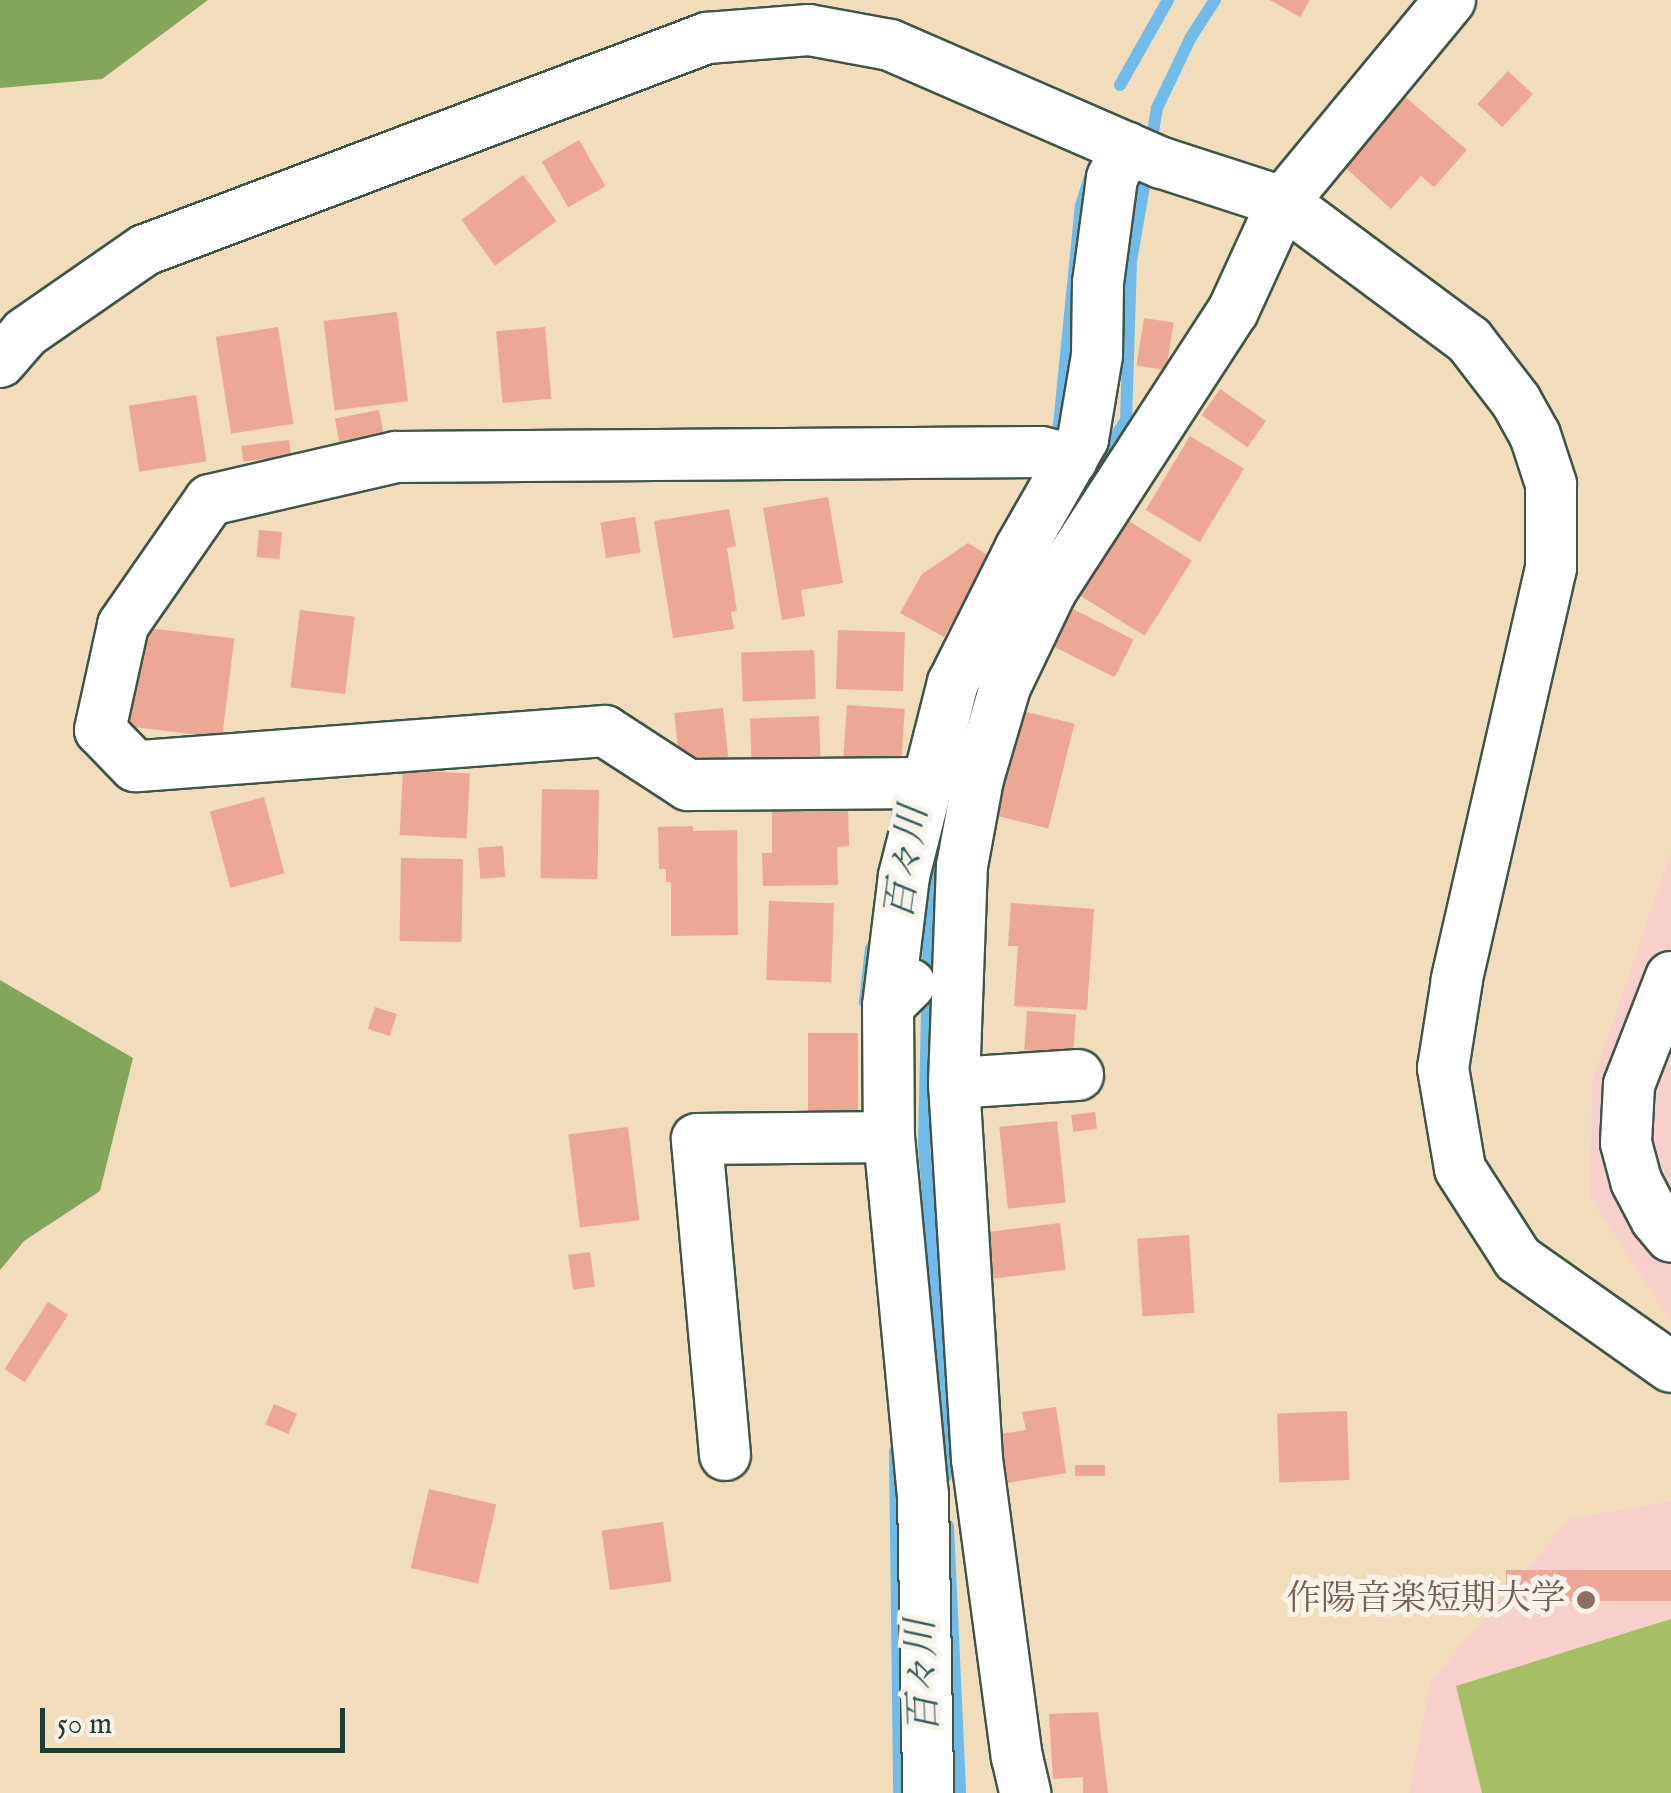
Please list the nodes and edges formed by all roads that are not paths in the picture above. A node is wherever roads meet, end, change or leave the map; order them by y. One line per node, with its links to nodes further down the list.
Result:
1 (1450, 0): 3 (street)
2 (1142, 154): 3 (street); 4 (street); 5 (street)
3 (1283, 202): 5 (street); 14 (street)
4 (0, 362)
5 (1085, 455): 6 (street); 6 (street); 7 (street)
6 (913, 783): 9 (street)
7 (956, 940): 9 (street); 11 (street)
8 (1671, 977): 13 (street)
9 (895, 999): 12 (street)
10 (1078, 1074): 11 (street)
11 (954, 1083): 16 (street)
12 (874, 1137): 15 (street); 17 (street)
13 (1671, 1237)
14 (1671, 1367)
15 (725, 1455)
16 (977, 1458): 17 (street); 19 (street)
17 (921, 1460): 18 (street)
18 (928, 1793)
19 (1026, 1793)

